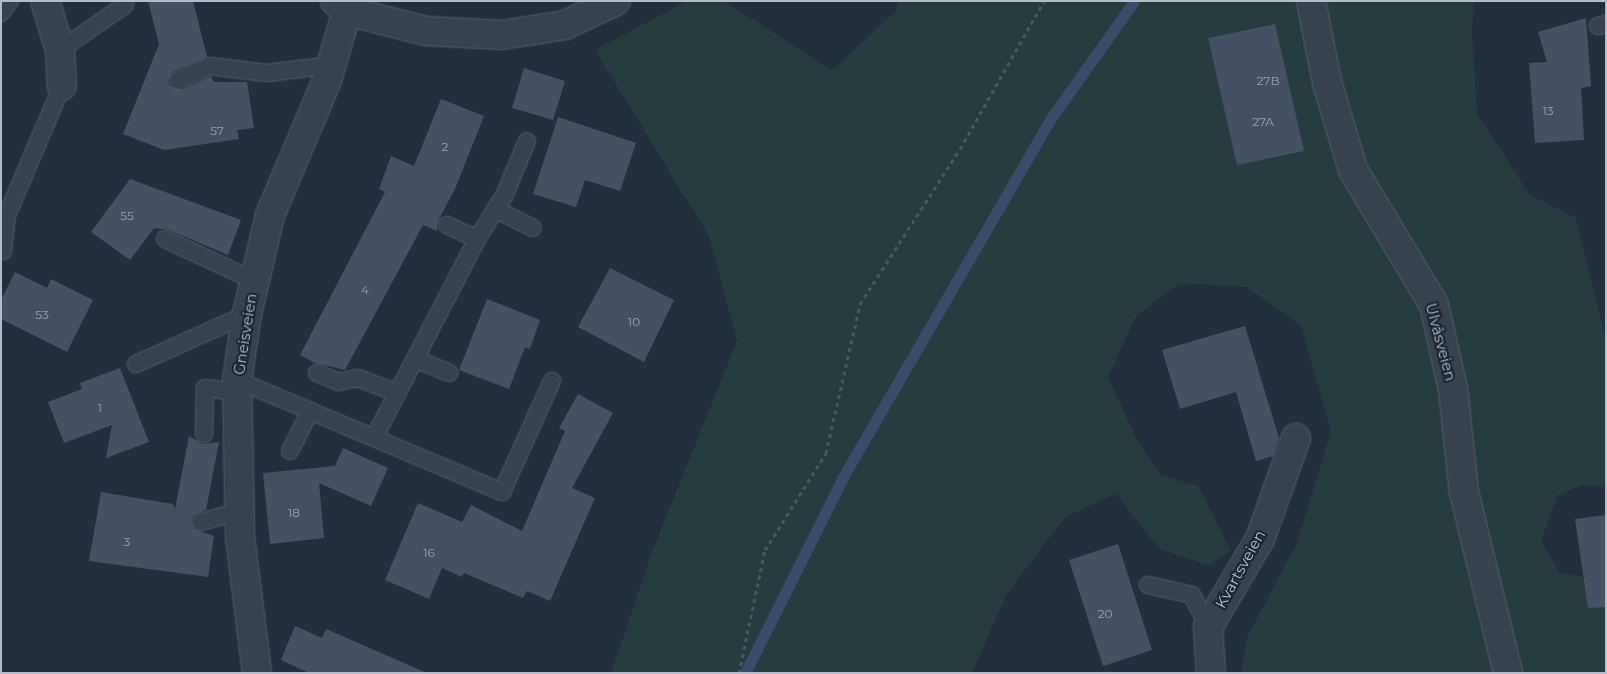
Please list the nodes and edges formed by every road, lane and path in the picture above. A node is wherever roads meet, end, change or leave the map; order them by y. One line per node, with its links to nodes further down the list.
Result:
1 (10, 1): 9 (lane)
2 (46, 1): 10 (street)
3 (616, 1): 8 (street)
4 (1044, 1): 40 (path)
5 (1311, 1): 42 (street, Ulvåsveien)
6 (125, 5): 10 (lane)
7 (341, 6): 8 (street); 11 (street, Gneisveien)
8 (579, 10)
9 (1, 13)
10 (60, 50): 13 (street)
11 (332, 65): 12 (lane); 21 (street, Gneisveien)
12 (178, 82)
13 (62, 86): 20 (lane)
14 (527, 141): 15 (lane)
15 (495, 210): 17 (lane); 19 (lane)
16 (447, 224): 19 (lane)
17 (533, 228)
18 (165, 239): 21 (lane)
19 (477, 239): 23 (lane)
20 (3, 252)
21 (254, 281): 22 (street, Gneisveien)
22 (247, 314): 24 (lane); 28 (street, Gneisveien)
23 (415, 358): 26 (lane); 29 (lane)
24 (136, 364)
25 (317, 373): 29 (lane)
26 (449, 373)
27 (552, 381): 32 (lane)
28 (237, 386): 30 (lane); 31 (lane); 35 (street, Gneisveien)
29 (397, 393): 32 (lane)
30 (310, 411): 32 (lane); 34 (lane)
31 (204, 434)
32 (374, 438)
33 (1296, 438): 38 (street, Kvartsveien)
34 (290, 451)
35 (240, 511): 36 (lane); 39 (street, Gneisveien)
36 (201, 522)
37 (1148, 585): 38 (lane)
38 (1208, 627): 41 (street)
39 (257, 673)
40 (739, 673)
41 (1211, 673)
42 (1508, 673)

